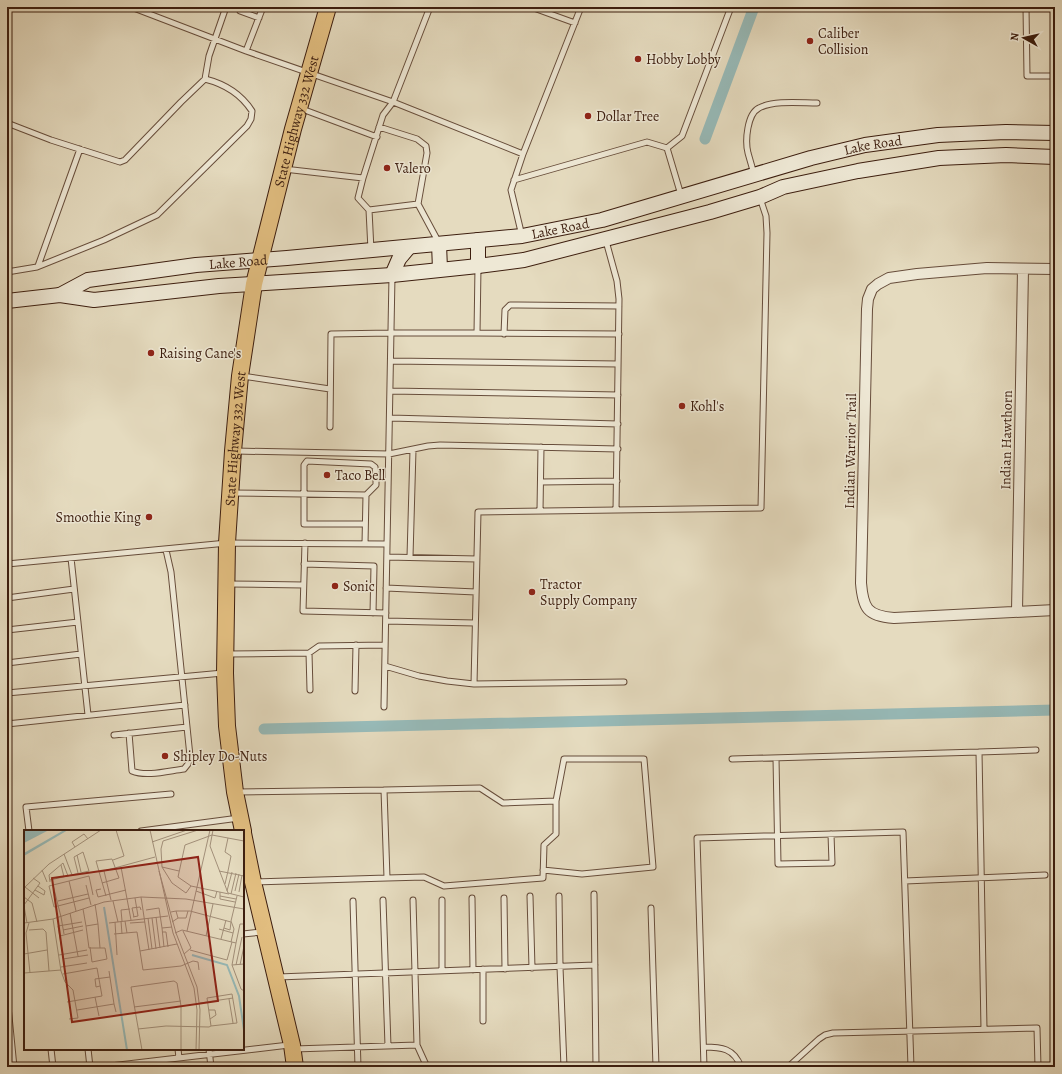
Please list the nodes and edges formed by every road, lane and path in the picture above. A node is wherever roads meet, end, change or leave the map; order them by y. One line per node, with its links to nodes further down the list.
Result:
1 (131, 7): 13 (lane)
2 (226, 7): 13 (lane)
3 (263, 7): 11 (lane)
4 (328, 7): 15 (main road, State Highway 332 West)
5 (430, 7): 18 (lane)
6 (531, 7): 12 (lane)
7 (581, 7): 12 (lane)
8 (730, 7): 25 (lane)
9 (1026, 7): 16 (lane)
10 (240, 11): 11 (lane)
11 (259, 18): 14 (lane)
12 (575, 23): 27 (lane)
13 (214, 39): 14 (lane); 17 (lane)
14 (246, 51): 15 (lane)
15 (308, 73): 18 (lane); 20 (main road, State Highway 332 West)
16 (1055, 76)
17 (205, 79): 26 (lane); 47 (lane)
18 (393, 102): 22 (lane); 27 (lane)
19 (817, 103): 30 (lane)
20 (299, 108): 24 (lane); 29 (main road, State Highway 332 West)
21 (7, 123): 26 (lane)
22 (379, 127): 24 (lane); 35 (lane)
23 (1055, 133): 30 (street, Lake Road)
24 (376, 137): 31 (lane)
25 (667, 148): 32 (lane); 33 (lane)
26 (80, 149): 47 (lane)
27 (523, 154): 32 (lane)
28 (1055, 157): 34 (street, Lake Road)
29 (283, 169): 31 (lane); 45 (main road, State Highway 332 West)
30 (755, 175): 33 (street, Lake Road); 34 (street)
31 (363, 178): 36 (lane)
32 (514, 180): 39 (lane)
33 (681, 196): 37 (street); 38 (street, Lake Road)
34 (760, 197): 37 (street, Lake Road); 81 (lane)
35 (418, 204): 36 (lane); 42 (lane)
36 (369, 210): 44 (lane)
37 (688, 217): 40 (street, Lake Road)
38 (602, 220): 39 (street, Lake Road); 40 (street)
39 (522, 236): 41 (street, Lake Road); 46 (street)
40 (605, 239): 46 (street, Lake Road); 57 (lane)
41 (478, 240): 42 (street, Lake Road); 48 (street)
42 (439, 244): 43 (street, Lake Road); 49 (street)
43 (409, 247): 44 (street, Lake Road); 53 (street)
44 (371, 250): 45 (street, Lake Road)
45 (261, 260): 54 (main road, State Highway 332 West); 55 (street, Lake Road)
46 (524, 260): 48 (street, Lake Road)
47 (38, 266): 52 (lane)
48 (478, 266): 49 (street, Lake Road); 59 (lane)
49 (440, 269): 53 (street, Lake Road)
50 (1023, 269): 51 (street, Indian Warrior Trail); 102 (street, Indian Hawthorn); 102 (street, Indian Warrior Trail)
51 (1055, 270)
52 (7, 272)
53 (392, 275): 54 (street, Lake Road); 58 (lane)
54 (254, 284): 55 (street, Lake Road); 64 (main road, State Highway 332 West)
55 (60, 295): 56 (street, Lake Road)
56 (7, 301)
57 (619, 306): 60 (lane); 61 (lane)
58 (391, 333): 59 (lane); 62 (lane); 65 (lane)
59 (476, 333): 60 (lane)
60 (504, 334): 61 (lane)
61 (619, 334): 63 (lane)
62 (391, 361): 63 (lane); 66 (lane)
63 (618, 364): 67 (lane)
64 (240, 376): 65 (lane); 74 (main road, State Highway 332 West)
65 (330, 389): 70 (lane)
66 (390, 391): 67 (lane); 68 (lane)
67 (618, 395): 69 (lane)
68 (390, 418): 69 (lane); 75 (lane)
69 (618, 424): 72 (lane)
70 (330, 427)
71 (542, 447): 72 (lane); 73 (lane); 77 (lane)
72 (618, 449): 76 (lane)
73 (413, 450): 75 (lane); 90 (lane)
74 (233, 451): 75 (lane); 78 (main road, State Highway 332 West)
75 (389, 454): 87 (lane)
76 (617, 481): 77 (lane); 81 (lane)
77 (541, 482): 82 (lane)
78 (230, 493): 79 (lane); 84 (main road, State Highway 332 West)
79 (304, 494): 80 (lane); 80 (lane); 83 (lane)
80 (366, 495): 83 (lane)
81 (616, 510): 82 (lane)
82 (540, 511): 92 (lane)
83 (365, 524): 86 (lane)
84 (227, 543): 85 (lane); 88 (lane); 95 (main road, State Highway 332 West)
85 (305, 543): 86 (lane); 94 (lane)
86 (365, 544): 87 (lane)
87 (387, 544): 89 (lane)
88 (166, 550): 91 (lane); 117 (lane)
89 (387, 557): 90 (lane); 97 (lane)
90 (410, 557): 92 (lane)
91 (71, 558): 93 (lane); 98 (lane)
92 (477, 559): 99 (lane)
93 (7, 564)
94 (304, 564): 96 (lane); 103 (lane)
95 (227, 584): 96 (lane); 113 (main road, State Highway 332 West)
96 (303, 585): 103 (lane)
97 (386, 588): 99 (lane); 104 (lane)
98 (74, 589): 100 (lane); 106 (lane)
99 (476, 592): 107 (lane)
100 (7, 598)
101 (1055, 610): 102 (street, Indian Warrior Trail)
102 (1017, 611)
103 (373, 613): 104 (lane)
104 (386, 613): 105 (lane)
105 (386, 621): 107 (lane); 109 (lane)
106 (78, 622): 108 (lane); 112 (lane)
107 (475, 623): 119 (lane)
108 (7, 630)
109 (385, 644): 110 (lane); 115 (lane)
110 (356, 645): 111 (lane); 122 (lane)
111 (309, 653): 113 (lane); 121 (lane)
112 (81, 654): 114 (lane); 120 (lane)
113 (225, 654): 116 (main road, State Highway 332 West)
114 (7, 663)
115 (385, 666): 119 (lane); 126 (lane)
116 (225, 673): 117 (lane); 137 (main road, State Highway 332 West)
117 (182, 678): 120 (lane); 125 (lane)
118 (624, 682): 119 (lane)
119 (474, 684)
120 (85, 686): 123 (lane); 127 (lane)
121 (310, 690)
122 (355, 691)
123 (7, 692)
124 (7, 704): 128 (lane)
125 (185, 705): 127 (lane); 129 (lane)
126 (384, 706)
127 (88, 715): 128 (lane)
128 (8, 724)
129 (187, 727): 130 (lane); 130 (lane)
130 (129, 733): 131 (lane)
131 (114, 735)
132 (1036, 750): 133 (lane)
133 (979, 752): 134 (lane); 150 (lane)
134 (776, 758): 135 (lane); 145 (lane)
135 (732, 759)
136 (384, 790): 137 (lane); 139 (lane); 149 (lane)
137 (235, 792): 140 (main road, State Highway 332 West)
138 (171, 794): 142 (lane)
139 (556, 802): 147 (lane); 147 (lane)
140 (242, 827): 141 (lane)
141 (186, 828): 143 (lane)
142 (29, 830)
143 (155, 830)
144 (831, 834): 145 (lane); 145 (lane); 151 (lane)
145 (778, 835): 186 (lane)
146 (244, 837): 152 (main road, State Highway 332 West)
147 (543, 870): 149 (lane)
148 (1045, 875): 150 (lane)
149 (386, 878): 152 (lane)
150 (982, 878): 151 (lane); 179 (lane)
151 (905, 881): 180 (lane)
152 (253, 882): 163 (main road, State Highway 332 West)
153 (594, 894): 165 (lane)
154 (530, 896): 168 (lane)
155 (560, 896): 166 (lane)
156 (472, 898): 170 (lane)
157 (504, 898): 167 (lane)
158 (383, 900): 173 (lane)
159 (413, 900): 172 (lane)
160 (442, 900): 171 (lane)
161 (353, 901): 174 (lane)
162 (651, 908): 205 (lane)
163 (265, 931): 164 (lane); 175 (main road, State Highway 332 West)
164 (244, 934)
165 (595, 965): 166 (lane); 204 (lane)
166 (560, 967): 168 (lane); 203 (lane)
167 (505, 968): 168 (lane); 169 (lane)
168 (532, 968)
169 (483, 969): 170 (lane); 178 (lane)
170 (473, 970): 171 (lane)
171 (442, 971): 172 (lane)
172 (415, 972): 173 (lane); 182 (lane)
173 (385, 973): 174 (lane); 184 (lane)
174 (355, 974): 175 (lane); 183 (lane)
175 (276, 977): 185 (main road, State Highway 332 West)
176 (7, 996): 177 (lane)
177 (8, 1011): 181 (lane)
178 (483, 1021)
179 (984, 1029): 180 (lane); 210 (lane)
180 (910, 1031): 208 (lane); 209 (lane)
181 (9, 1038): 195 (lane)
182 (417, 1045): 184 (lane); 202 (lane)
183 (357, 1046): 184 (lane); 185 (lane); 201 (lane)
184 (388, 1046)
185 (292, 1047): 191 (lane); 200 (main road, State Highway 332 West)
186 (704, 1047): 206 (lane); 207 (lane)
187 (51, 1050): 196 (lane)
188 (88, 1050): 197 (lane)
189 (178, 1050): 193 (lane)
190 (243, 1050): 192 (lane)
191 (244, 1050)
192 (210, 1052): 193 (lane); 199 (lane)
193 (178, 1058): 198 (lane)
194 (7, 1066): 195 (lane)
195 (14, 1066)
196 (53, 1067)
197 (90, 1067)
198 (102, 1067)
199 (212, 1067)
200 (295, 1067)
201 (358, 1067)
202 (427, 1067)
203 (564, 1067)
204 (596, 1067)
205 (656, 1067)
206 (704, 1067)
207 (741, 1067)
208 (788, 1067)
209 (911, 1067)
210 (1038, 1067)

